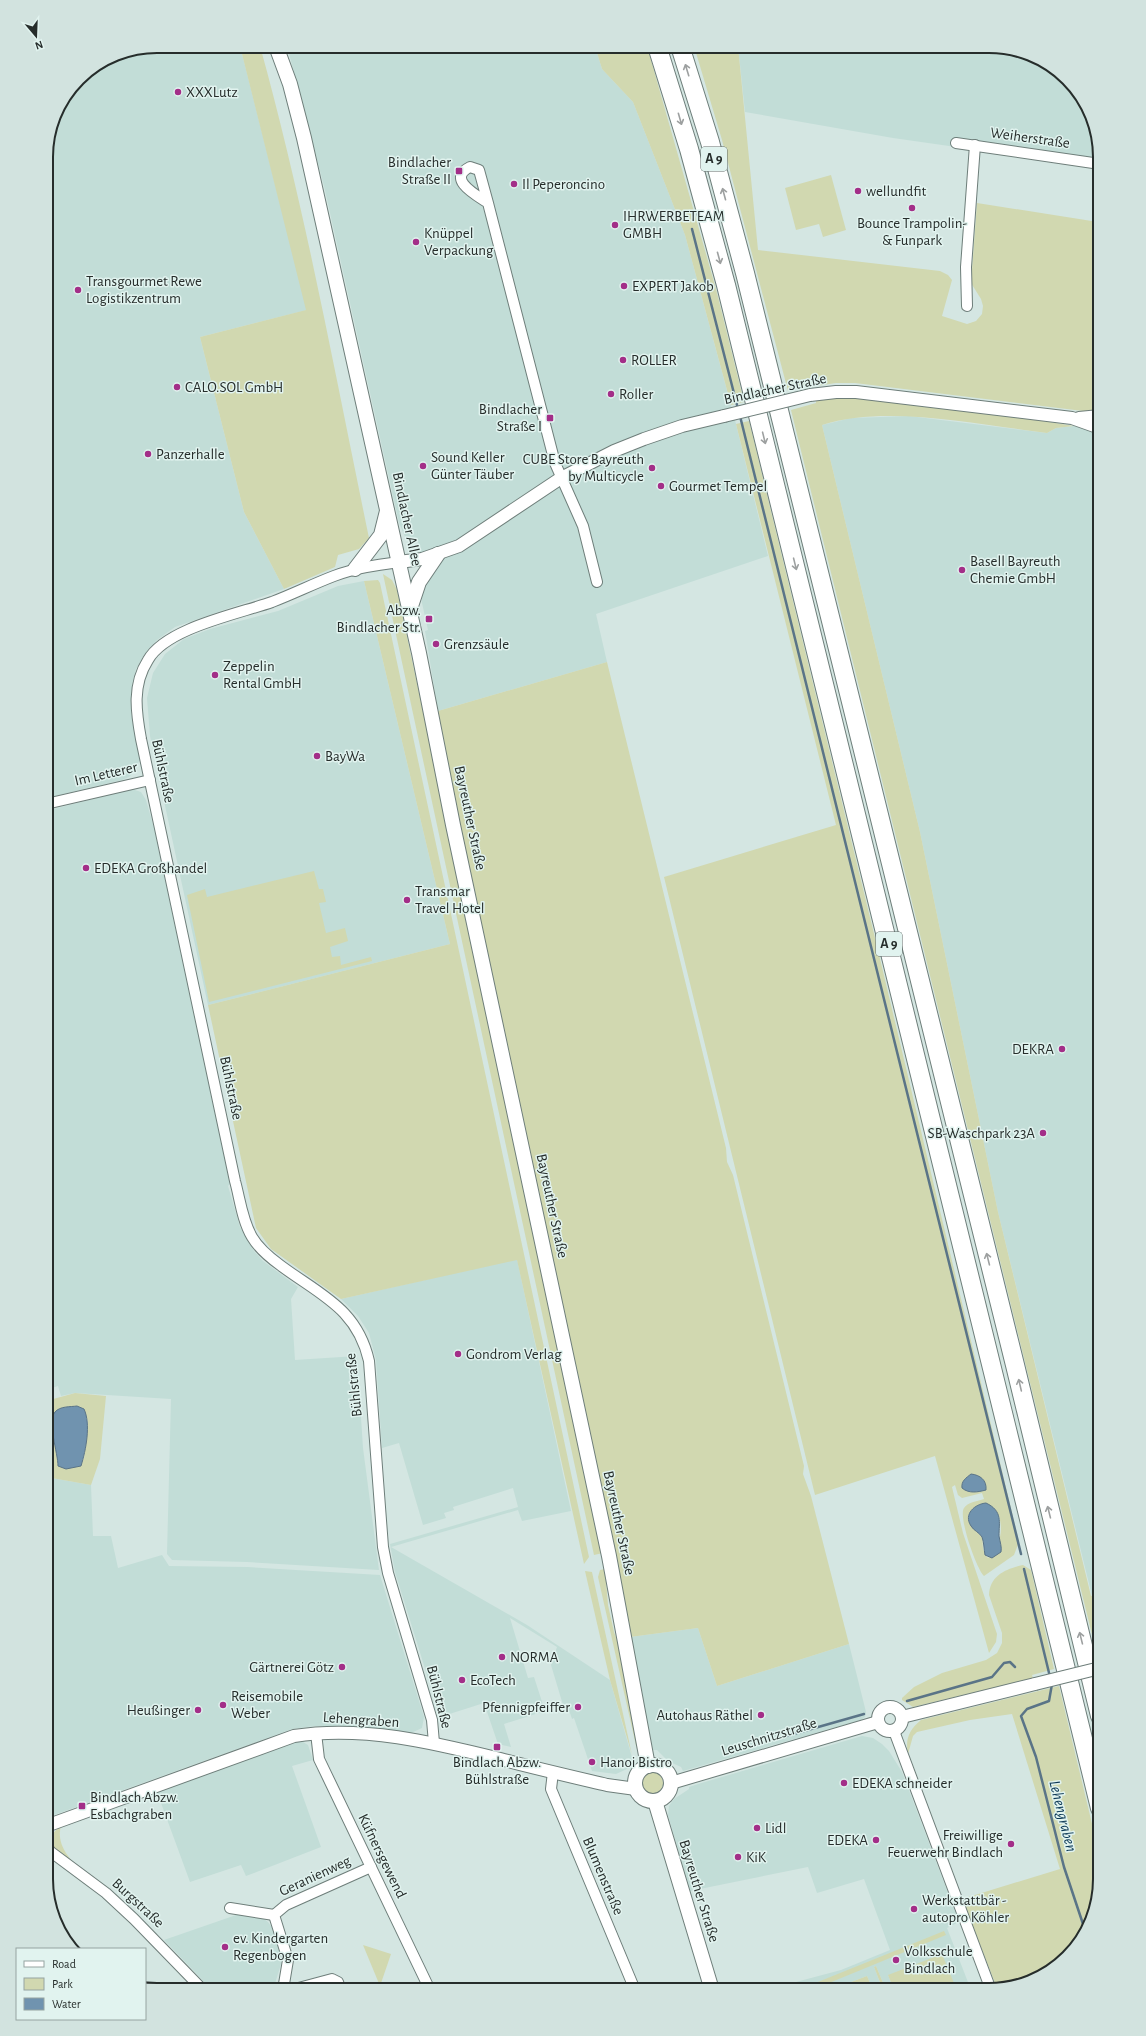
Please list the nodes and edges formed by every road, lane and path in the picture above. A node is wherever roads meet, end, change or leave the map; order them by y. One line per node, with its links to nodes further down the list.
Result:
1 (279, 53): 5 (main road)
2 (283, 53): 5 (main road)
3 (659, 53): 33 (highway, A 9, one-way to 33)
4 (682, 53): 25 (highway, A 9, one-way to 4)
5 (290, 84): 15 (main road, Bindlacher Allee)
6 (956, 143): 7 (street, Weiherstraße)
7 (975, 145): 8 (street, Weiherstraße); 10 (street)
8 (1093, 163)
9 (488, 203): 14 (street)
10 (966, 306)
11 (1093, 416): 12 (street)
12 (1072, 418): 13 (street, Bindlacher Straße); 14 (street, Bindlacher Straße, bridge)
13 (1093, 426)
14 (561, 478): 16 (street, Bindlacher Straße); 19 (street)
15 (387, 507): 17 (main road, Bindlacher Allee); 18 (main road)
16 (438, 554): 17 (street, Bindlacher Straße); 20 (main road)
17 (400, 562): 18 (street, Bühlstraße); 20 (main road, Bindlacher Allee)
18 (355, 569): 22 (street, Bühlstraße)
19 (597, 582)
20 (410, 610): 21 (main road, Bindlacher Allee)
21 (419, 653): 31 (main road, Bayreuther Straße)
22 (150, 780): 23 (street, Im Letterer); 30 (street, Bühlstraße)
23 (53, 802)
24 (1093, 1670): 26 (street, bridge)
25 (1093, 1687)
26 (902, 1717): 27 (street); 28 (street)
27 (878, 1722): 28 (street); 34 (street, Leuschnitzstraße)
28 (894, 1730): 49 (street)
29 (316, 1733): 30 (street, Lehengraben); 37 (street, Lehengraben); 39 (street, Küfnersgewend)
30 (434, 1743): 32 (street, Lehengraben)
31 (648, 1766): 34 (main road); 35 (main road)
32 (553, 1772): 35 (street, Lehengraben); 47 (street, Blumenstraße)
33 (1093, 1779)
34 (671, 1783): 36 (main road)
35 (636, 1789): 36 (main road)
36 (655, 1801): 48 (main road, Bayreuther Straße)
37 (53, 1823)
38 (53, 1854): 42 (street, Burgstraße)
39 (371, 1867): 41 (street, Geranienweg); 46 (street, Küfnersgewend)
40 (230, 1908): 41 (street, Geranienweg)
41 (274, 1915): 43 (street, Geranienweg)
42 (196, 1983)
43 (284, 1983)
44 (312, 1983): 45 (street)
45 (337, 1983)
46 (427, 1983)
47 (632, 1983)
48 (710, 1983)
49 (988, 1983)

